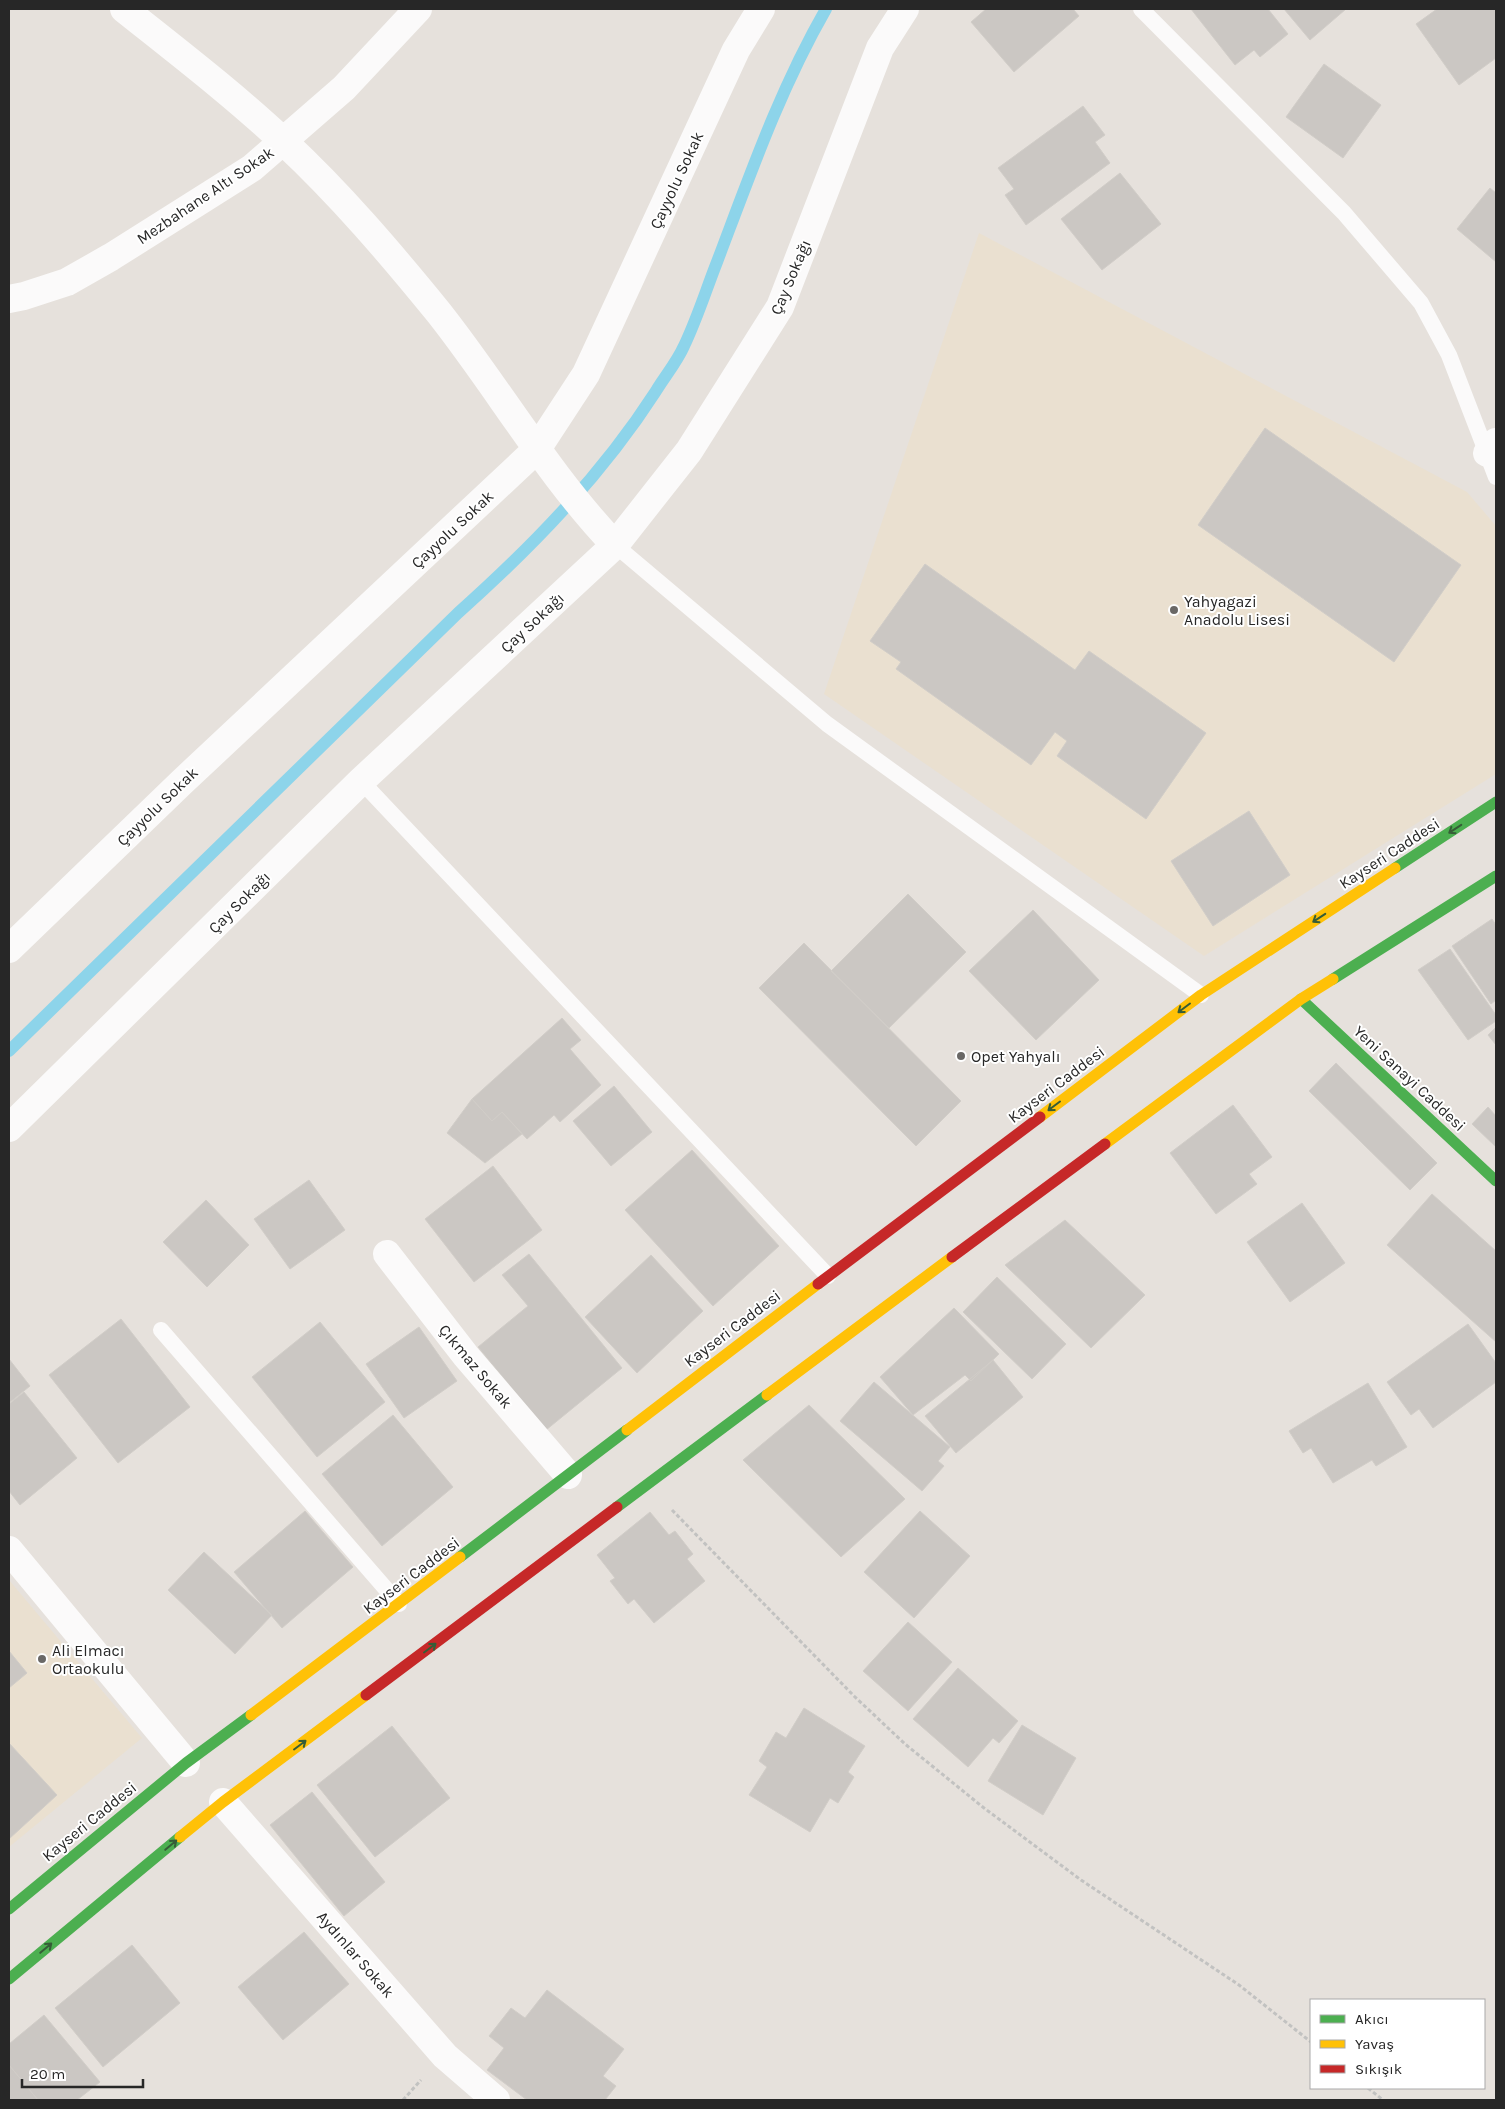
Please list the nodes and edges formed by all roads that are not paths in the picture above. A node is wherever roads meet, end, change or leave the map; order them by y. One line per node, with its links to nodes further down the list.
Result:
1 (124, 9): 6 (street)
2 (418, 9): 6 (street, Mezbahane Altı Sokak)
3 (761, 9): 8 (street, Çayyolu Sokak)
4 (905, 9): 10 (street, Çay Sokağı)
5 (1141, 9): 9 (lane)
6 (284, 142): 7 (street, Mezbahane Altı Sokak); 8 (street)
7 (9, 299)
8 (536, 450): 10 (street); 14 (street, Çayyolu Sokak)
9 (1493, 457)
10 (611, 541): 11 (street, Çay Sokağı); 15 (lane)
11 (361, 781): 17 (street, Çay Sokağı); 20 (lane)
12 (1496, 802): 15 (main road, Kayseri Caddesi, one-way to 15)
13 (1496, 876): 16 (main road)
14 (9, 949)
15 (1201, 996): 20 (main road, Kayseri Caddesi, one-way to 20)
16 (1301, 999): 18 (main road, Yeni Sanayi Caddesi); 26 (main road, one-way to 16)
17 (9, 1128)
18 (1496, 1181)
19 (387, 1254): 22 (street, Çıkmaz Sokak)
20 (828, 1276): 22 (main road, Kayseri Caddesi)
21 (161, 1330): 24 (lane)
22 (568, 1475): 24 (main road, Kayseri Caddesi)
23 (9, 1550): 25 (street)
24 (399, 1604): 25 (main road, Kayseri Caddesi)
25 (186, 1763): 27 (main road, Kayseri Caddesi)
26 (223, 1802): 28 (main road, one-way to 26); 29 (street, Aydınlar Sokak)
27 (9, 1909)
28 (9, 1979)
29 (496, 2100)

